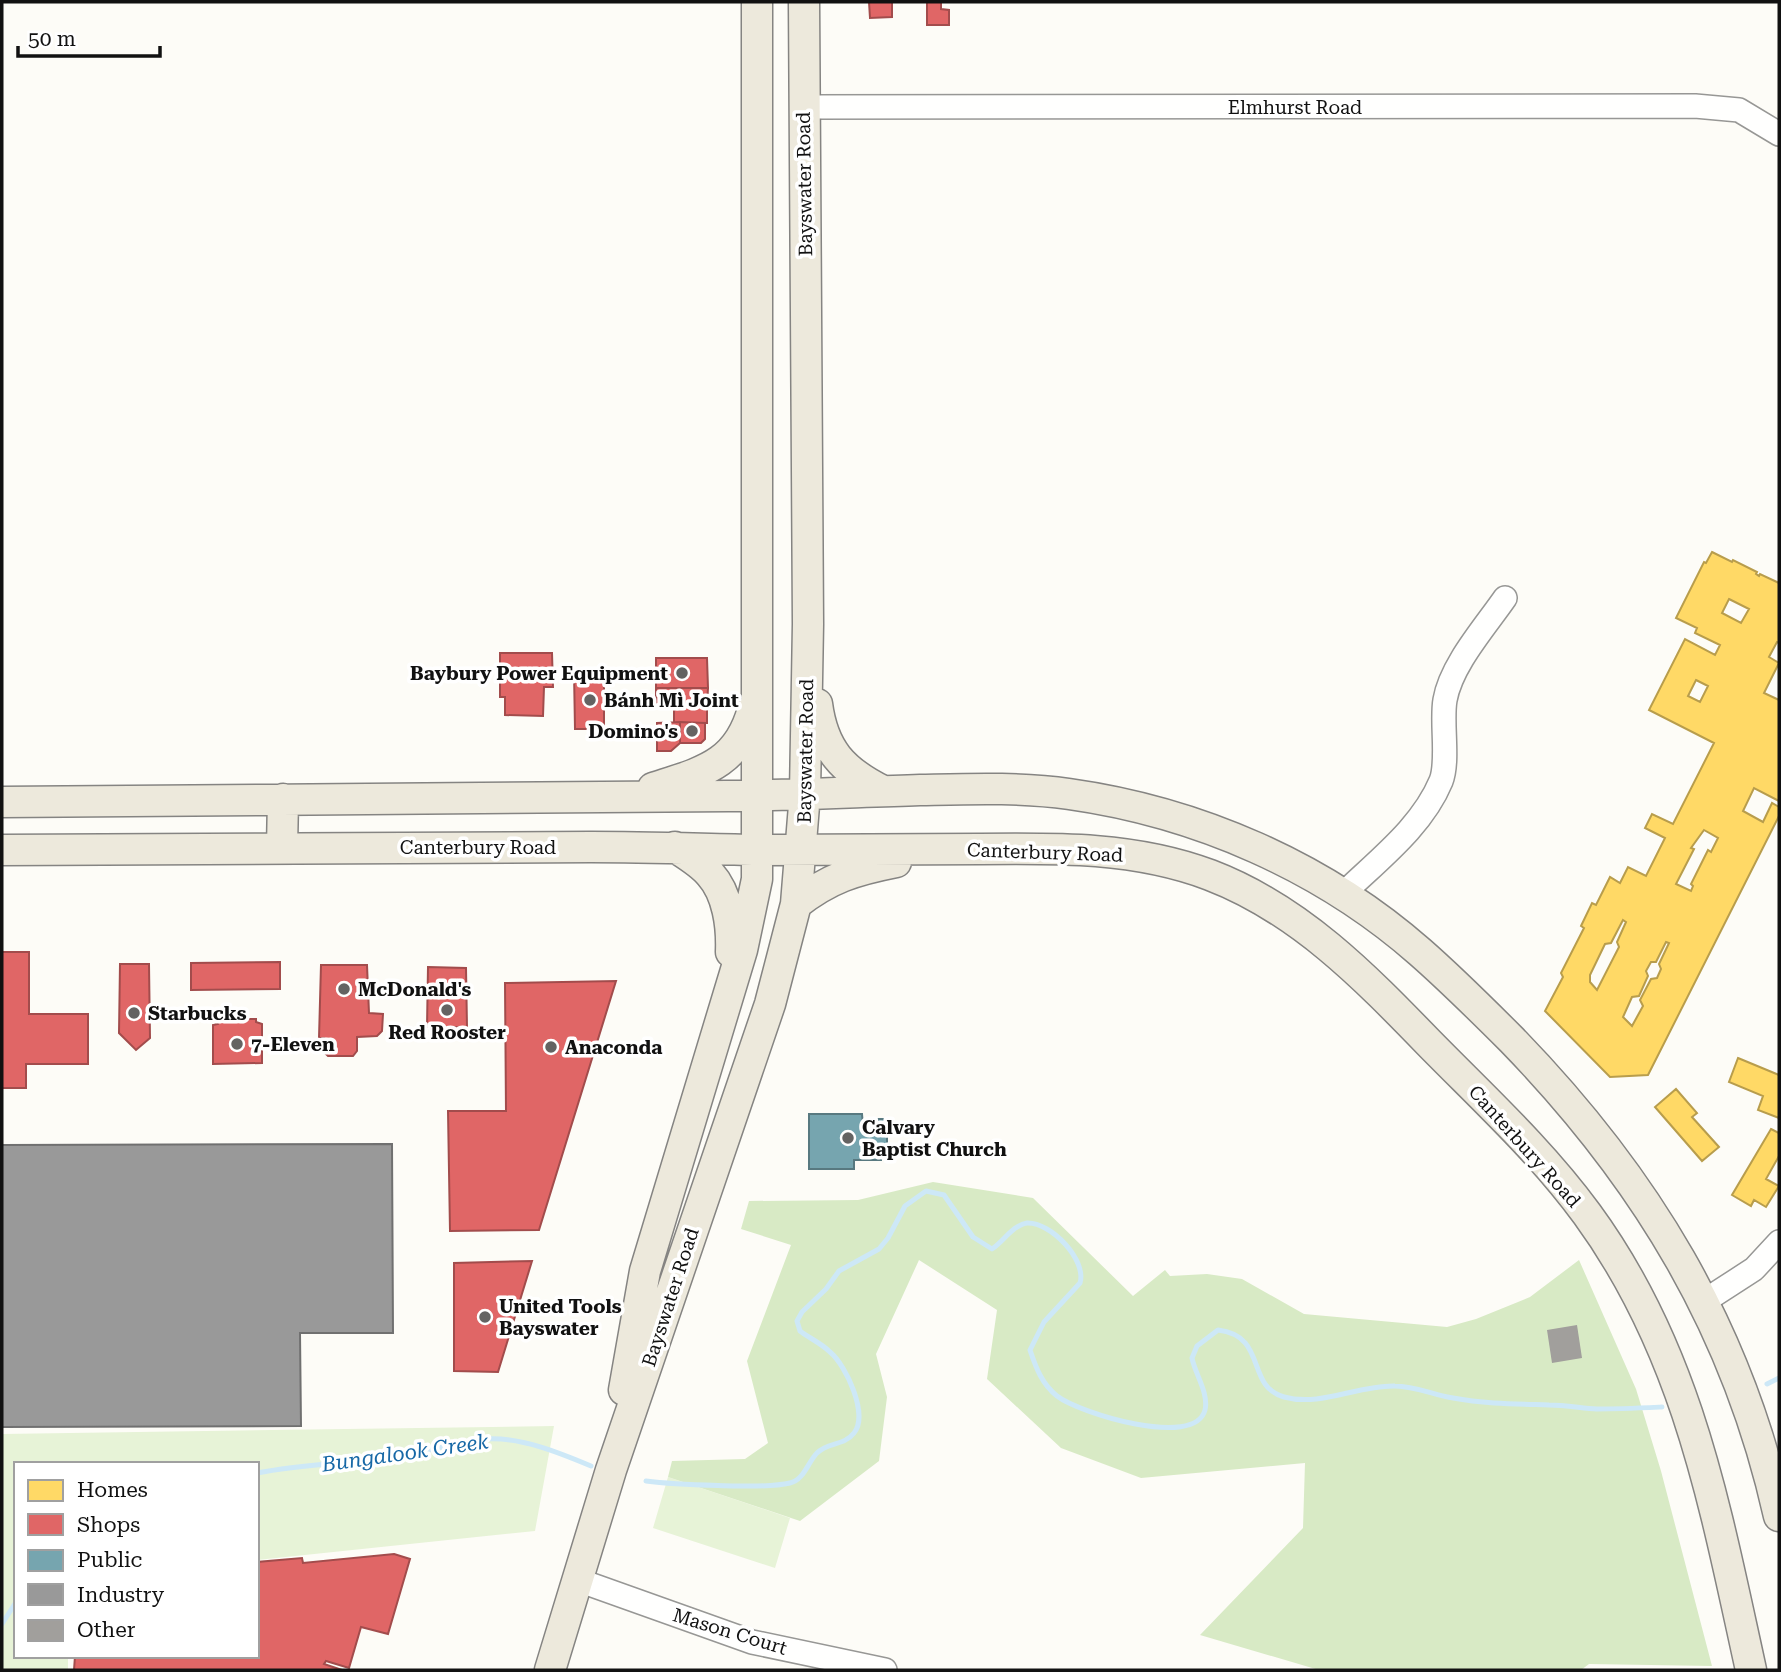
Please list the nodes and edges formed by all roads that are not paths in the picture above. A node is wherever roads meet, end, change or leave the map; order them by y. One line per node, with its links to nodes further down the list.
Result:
1 (757, 2): 4 (main road, Bayswater Road)
2 (804, 2): 3 (main road, Bayswater Road)
3 (803, 107): 4 (main road); 5 (street, Elmhurst Road); 7 (main road, Bayswater Road)
4 (757, 108): 8 (main road, Bayswater Road)
5 (1779, 134)
6 (1505, 598): 21 (street)
7 (808, 624): 9 (main road); 10 (main road, Bayswater Road)
8 (757, 694): 11 (main road, Bayswater Road); 12 (main road)
9 (884, 791): 10 (main road); 21 (main road)
10 (805, 793): 11 (main road); 18 (main road, Bayswater Road)
11 (759, 796): 12 (main road); 17 (main road, Bayswater Road)
12 (626, 797): 13 (main road)
13 (283, 799): 14 (main road); 16 (main road)
14 (2, 802)
15 (675, 847): 16 (main road, Canterbury Road); 17 (main road, Canterbury Road); 24 (main road)
16 (294, 848): 20 (main road, Canterbury Road)
17 (757, 849): 18 (main road, Canterbury Road); 24 (main road, Bayswater Road)
18 (803, 849): 19 (main road, Canterbury Road); 22 (main road, Bayswater Road)
19 (976, 849): 22 (main road); 23 (main road, Canterbury Road)
20 (2, 850)
21 (1343, 894): 23 (main road); 28 (main road)
22 (796, 904): 27 (main road, Bayswater Road)
23 (1309, 929): 34 (main road, Canterbury Road)
24 (730, 991): 26 (main road, Bayswater Road)
25 (1779, 1242): 28 (street)
26 (643, 1282): 27 (main road); 29 (main road, Bayswater Road)
27 (672, 1296): 29 (main road, Bayswater Road)
28 (1703, 1302): 30 (main road)
29 (611, 1470): 31 (main road, Bayswater Road)
30 (1779, 1516)
31 (578, 1580): 32 (main road, Bayswater Road); 33 (street, Mason Court)
32 (550, 1670)
33 (885, 1670)
34 (1751, 1670)

